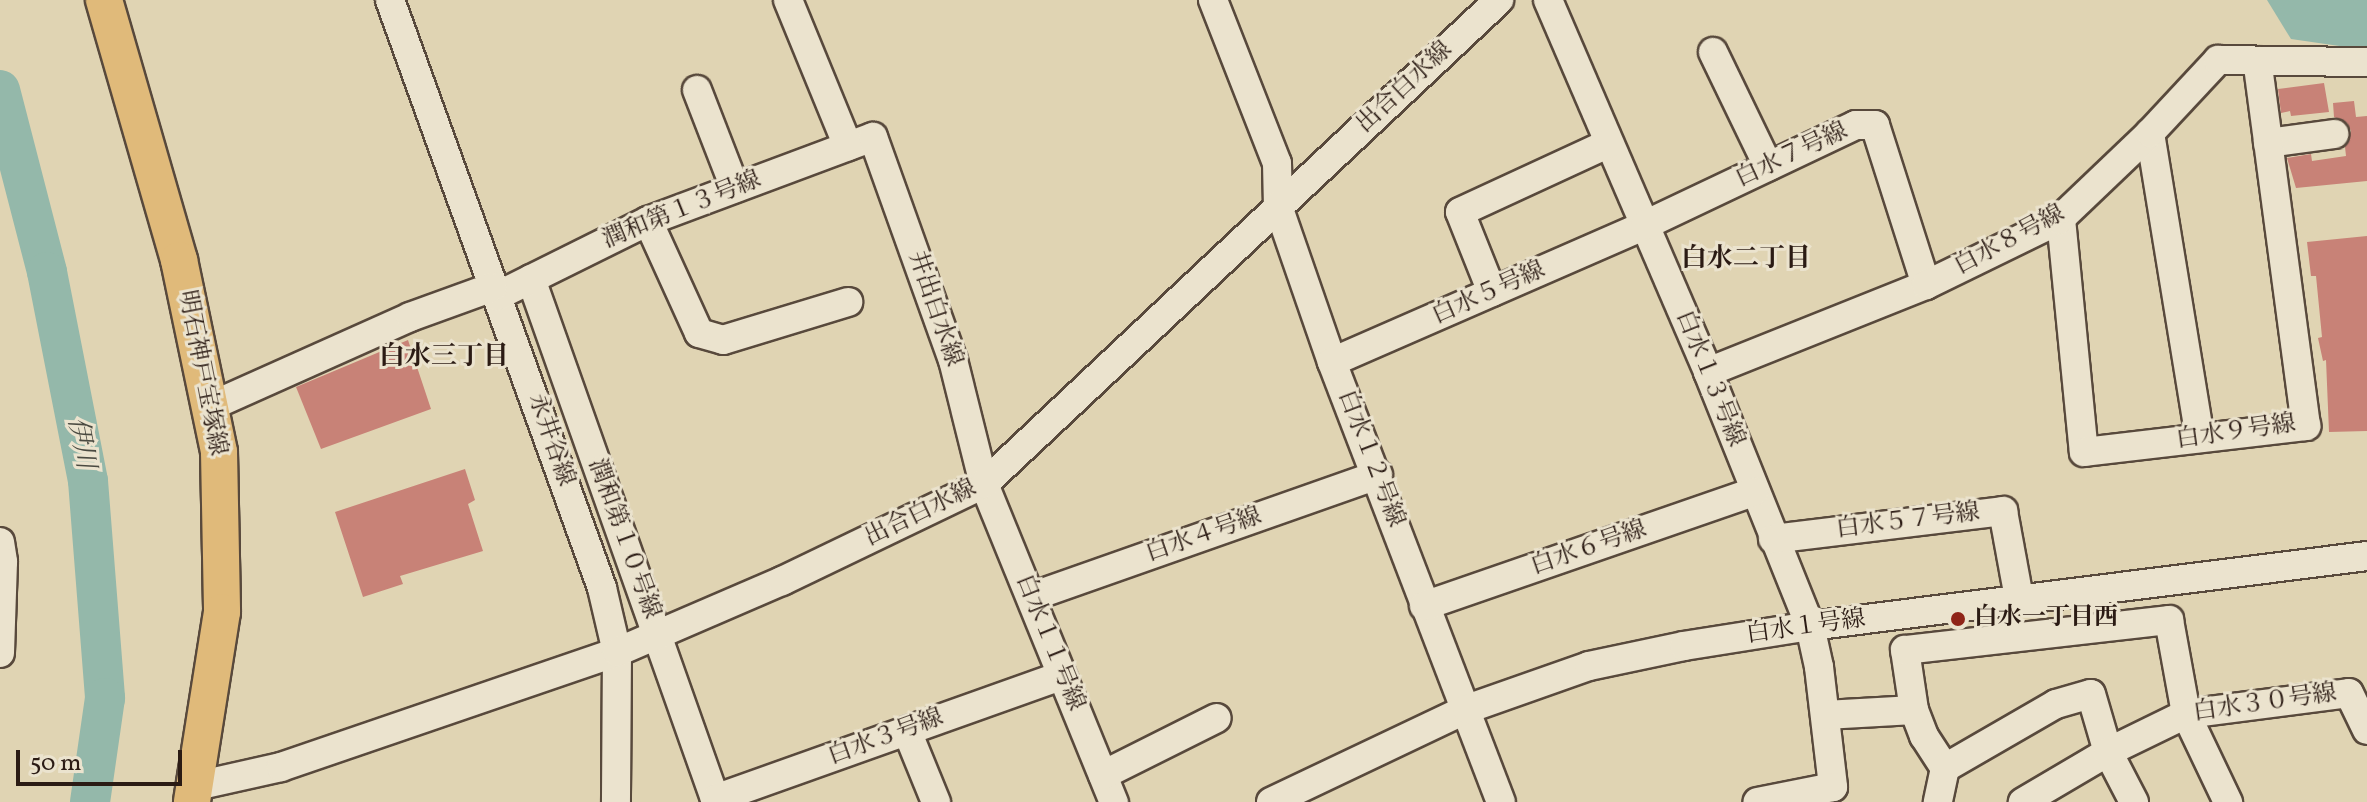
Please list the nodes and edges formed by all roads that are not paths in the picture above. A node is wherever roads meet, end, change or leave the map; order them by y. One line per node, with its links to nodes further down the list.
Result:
1 (104, 0): 29 (main road, 明石神戸宝塚線)
2 (390, 0): 24 (street, 永井谷線)
3 (788, 0): 13 (street, 井出白水線)
4 (1213, 0): 18 (street, 白水１２号線)
5 (1499, 0): 18 (street, 出合白水線)
6 (1548, 0): 14 (street, 白水１３号線)
7 (1713, 52): 16 (street)
8 (2257, 61): 9 (street, 白水８号線); 11 (street, 白水８号線); 15 (street, 白水９号線)
9 (2367, 62)
10 (697, 90): 17 (street)
11 (2150, 133): 19 (street, 白水８号線); 30 (street)
12 (2334, 134): 15 (street)
13 (860, 142): 17 (street, 潤和第１３号線); 32 (street, 井出白水線)
14 (1609, 143): 21 (street, 白水１３号線); 25 (street)
15 (2268, 143): 30 (street, 白水９号線)
16 (1768, 166): 21 (street, 白水７号線); 23 (street, 白水７号線)
17 (735, 188): 20 (street, 潤和第１３号線)
18 (1278, 206): 27 (street, 白水１２号線); 32 (street, 出合白水線)
19 (2061, 219): 23 (street, 白水８号線); 30 (street, 白水９号線)
20 (648, 221): 22 (street, 潤和第１３号線); 26 (street)
21 (1645, 225): 25 (street, 白水５号線); 28 (street, 白水１３号線)
22 (531, 279): 24 (street, 潤和第１３号線); 33 (street, 潤和第１０号線)
23 (1926, 285): 28 (street, 白水８号線)
24 (495, 291): 29 (street, 潤和第１３号線); 35 (street, 永井谷線)
25 (1492, 292): 27 (street, 白水５号線)
26 (848, 302)
27 (1332, 362): 31 (street, 白水１２号線)
28 (1708, 372): 34 (street, 白水１３号線)
29 (209, 407): 57 (main road, 明石神戸宝塚線)
30 (2200, 438)
31 (1378, 475): 39 (street, 白水４号線); 41 (street, 白水１２号線)
32 (984, 484): 39 (street, 白水１１号線); 43 (street, 出合白水線)
33 (605, 488): 35 (street); 43 (street, 潤和第１０号線)
34 (1754, 492): 36 (street, 白水１３号線); 41 (street, 白水６号線)
35 (571, 502): 44 (street, 永井谷線)
36 (1773, 539): 40 (street, 白水５７号線); 42 (street, 白水１３号線)
37 (0, 542): 45 (street)
38 (2367, 556): 40 (street, 白水１号線)
39 (1031, 597): 46 (street, 白水１１号線)
40 (2019, 598): 42 (street, 白水１号線)
41 (1424, 606): 47 (street, 白水１２号線)
42 (1810, 626): 47 (street, 白水１号線); 50 (street, 白水１３号線)
43 (657, 635): 44 (street, 出合白水線); 58 (street, 潤和第１０号線)
44 (617, 652): 57 (street, 出合白水線); 59 (street, 永井谷線)
45 (0, 653)
46 (1061, 676): 53 (street, 白水３号線); 56 (street, 白水１１号線)
47 (1467, 709): 62 (street, 白水１号線); 63 (street, 白水１２号線)
48 (1914, 710): 49 (street); 50 (street); 55 (street)
49 (2186, 714): 52 (street, 白水３０号線); 54 (street, 白水３０号線); 68 (street)
50 (1825, 715): 64 (street, 白水１３号線)
51 (1217, 718): 56 (street)
52 (2367, 730)
53 (907, 731): 58 (street, 白水３号線); 60 (street)
54 (2108, 752): 55 (street); 66 (street, 白水３０号線); 67 (street)
55 (1945, 768): 65 (street)
56 (1103, 775): 61 (street, 白水１１号線)
57 (194, 794)
58 (715, 800)
59 (616, 802)
60 (936, 802)
61 (1114, 802)
62 (1271, 802)
63 (1501, 802)
64 (1757, 802)
65 (1938, 802)
66 (2023, 802)
67 (2134, 802)
68 (2228, 802)

